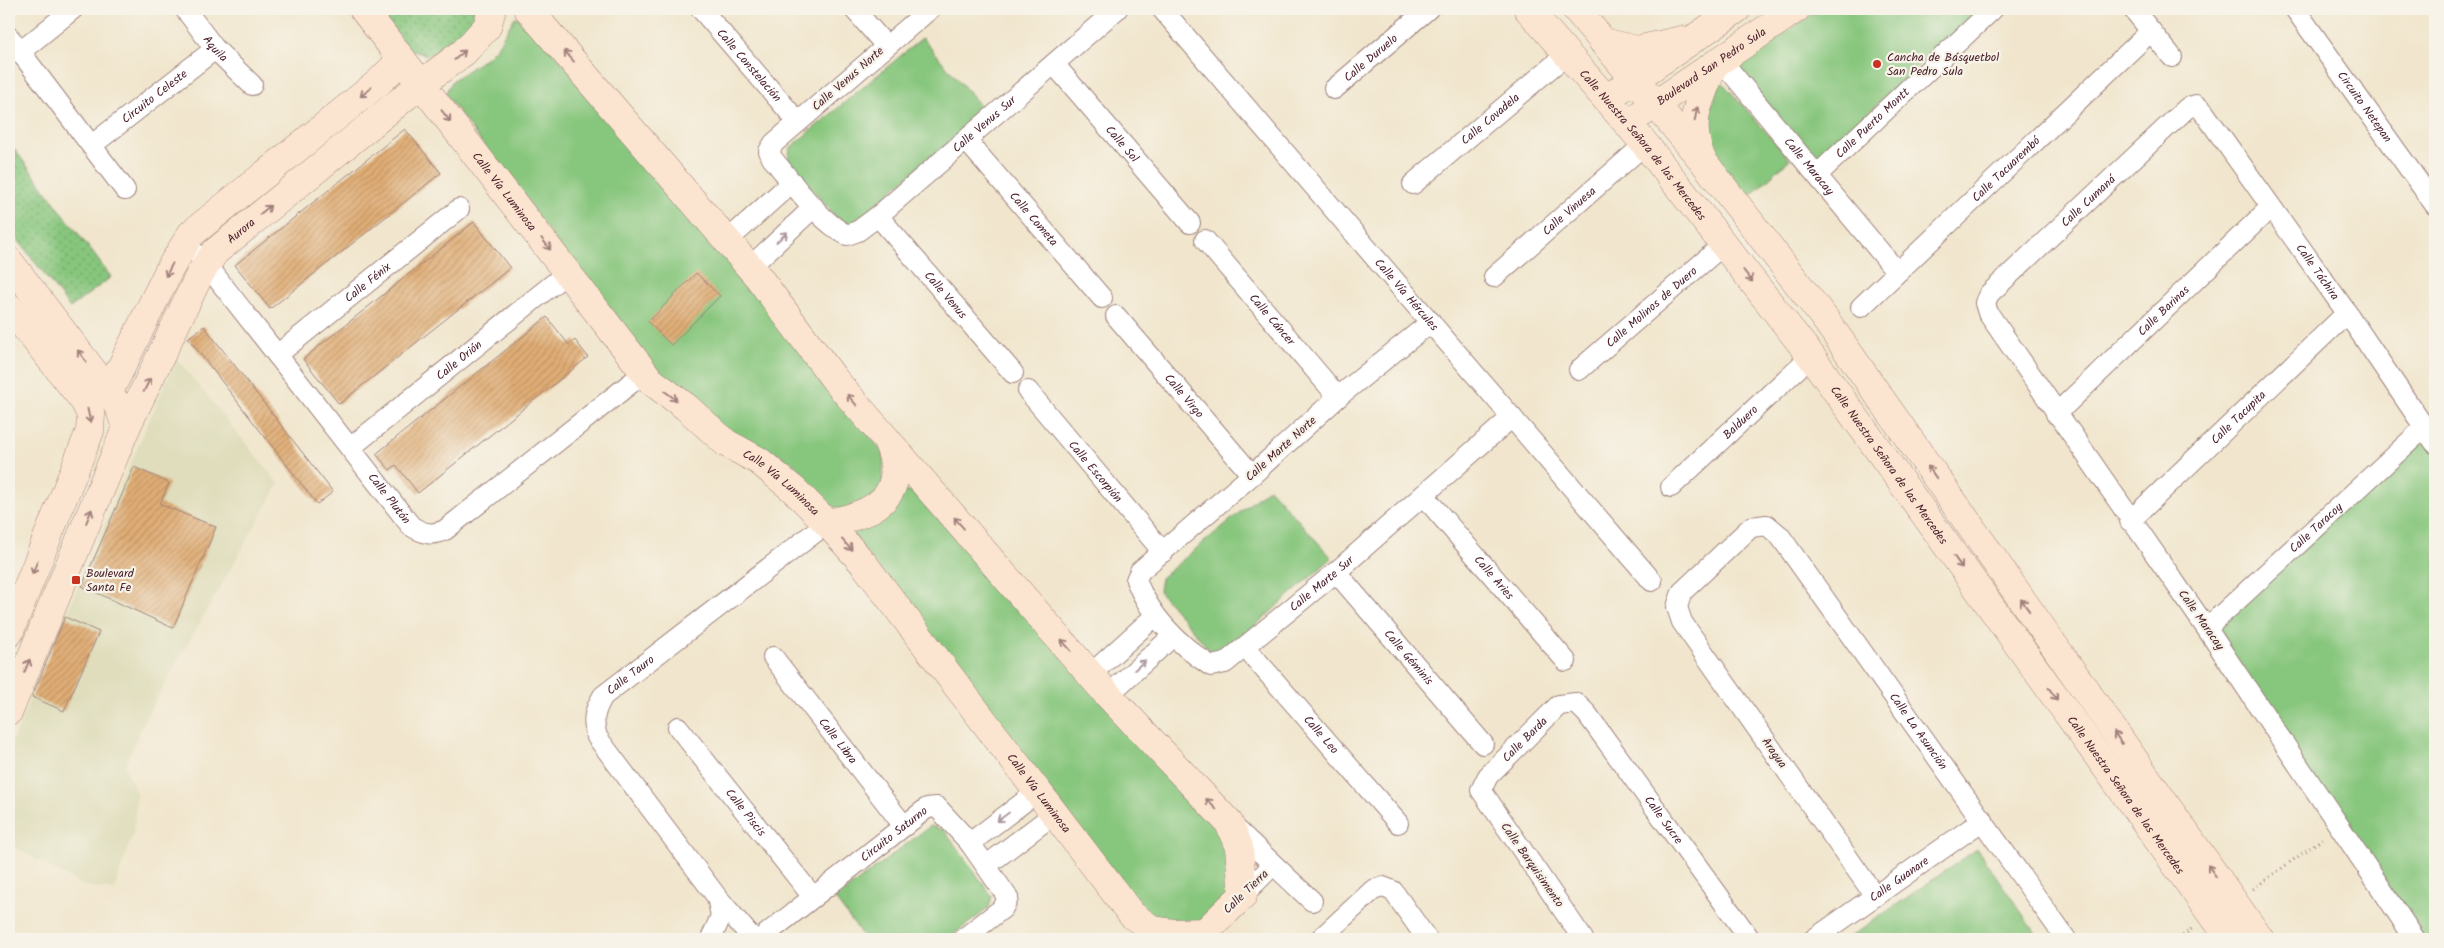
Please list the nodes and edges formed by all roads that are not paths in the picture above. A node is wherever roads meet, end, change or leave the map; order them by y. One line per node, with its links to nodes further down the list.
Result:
1 (73, 9): 22 (street)
2 (185, 9): 24 (street, Aquila)
3 (363, 9): 27 (street, Calle Vía Luminosa)
4 (492, 9): 31 (street, Aurora, one-way to 4)
5 (528, 9): 54 (street, one-way to 5)
6 (700, 9): 37 (street, Calle Constelación)
7 (854, 9): 23 (street)
8 (930, 9): 23 (street, Calle Venus Norte)
9 (1117, 9): 29 (street, Calle Venus Sur)
10 (1162, 9): 69 (street, Calle Vía Hércules)
11 (1428, 9): 33 (street, Calle Duruelo)
12 (1528, 9): 25 (street, Calle Nuestra Señora de las Mercedes)
13 (1576, 9): 21 (street, Calle Nuestra Señora de las Mercedes)
14 (1737, 9): 20 (street)
15 (1796, 9): 28 (street, Boulevard San Pedro Sula)
16 (1993, 9): 42 (street, Calle Puerto Montt)
17 (2133, 9): 19 (street)
18 (2295, 9): 46 (street, Circuito Netepan)
19 (2151, 31): 26 (street); 60 (street, Calle Tacuarembó)
20 (1695, 37): 21 (street); 30 (street)
21 (1604, 42): 30 (street, Calle Nuestra Señora de las Mercedes)
22 (14, 44): 40 (street)
23 (886, 46): 37 (street, Calle Venus Norte)
24 (215, 49): 32 (street, Aquila); 40 (street, Circuito Celeste)
25 (1567, 54): 34 (street, Calle Nuestra Señora de las Mercedes); 44 (street, Calle Covadela)
26 (2172, 57)
27 (402, 59): 31 (street, Calle Vía Luminosa); 52 (street, one-way to 52)
28 (1718, 62): 35 (street, Boulevard San Pedro Sula); 41 (street, one-way to 28); 42 (street, Calle Maracay)
29 (1054, 64): 39 (street, Calle Venus Sur); 51 (street, Calle Sol)
30 (1634, 79): 34 (street); 35 (street, Calle Nuestra Señora de las Mercedes)
31 (421, 84): 57 (street, Aurora, one-way to 31); 59 (street, Calle Vía Luminosa, one-way to 59)
32 (252, 85)
33 (1334, 88)
34 (1607, 99): 38 (street, Calle Nuestra Señora de las Mercedes)
35 (1655, 104): 38 (street, Boulevard San Pedro Sula); 41 (street, Calle Nuestra Señora de las Mercedes)
36 (2196, 105): 48 (street, Calle Táchira); 63 (street, Calle Cumaná)
37 (798, 122): 43 (street, Calle Venus Norte)
38 (1636, 134): 55 (street, Calle Nuestra Señora de las Mercedes); 61 (street, Calle Vinuesa)
39 (966, 140): 50 (street, Calle Venus Sur); 62 (street, Calle Cometa)
40 (92, 144): 45 (street)
41 (1702, 161): 68 (street, Calle Nuestra Señora de las Mercedes)
42 (1816, 175): 60 (street, Calle Maracay)
43 (792, 182): 47 (street); 54 (street)
44 (1413, 184)
45 (125, 190)
46 (2433, 197)
47 (814, 207): 50 (street, Calle Venus Sur); 58 (street, one-way to 47)
48 (2271, 207): 66 (street, Calle Táchira); 78 (street, Calle Barinas)
49 (459, 209): 71 (street, Calle Fénix)
50 (878, 216): 74 (street, Calle Venus)
51 (1190, 223)
52 (187, 240): 57 (street, Calle Plutón); 76 (street, one-way to 76)
53 (1205, 240): 77 (street, Calle Cáncer)
54 (727, 241): 58 (street)
55 (1724, 244): 70 (street, Calle Nuestra Señora de las Mercedes, one-way to 70); 72 (street, Calle Molinos de Duero)
56 (9, 260): 76 (street, one-way to 56)
57 (206, 264): 71 (street, Calle Plutón); 80 (street, Aurora, one-way to 57)
58 (750, 267): 82 (street, one-way to 58)
59 (568, 272): 73 (street, Calle Vía Luminosa); 83 (street, Calle Orión)
60 (1897, 272): 65 (street, Calle Tacuarembó)
61 (1494, 277)
62 (1102, 298)
63 (1985, 303): 78 (street, Calle Maracay)
64 (9, 307): 96 (street, one-way to 96)
65 (1861, 307)
66 (2347, 313): 81 (street, Calle Táchira); 87 (street, Calle Tacupita)
67 (1116, 316): 84 (street, Calle Virgo)
68 (1825, 319): 70 (street); 121 (street, Calle Nuestra Señora de las Mercedes, one-way to 68)
69 (1431, 322): 77 (street, Calle Marte Norte); 79 (street, Calle Vía Hércules)
70 (1805, 349): 85 (street, Balduero); 121 (street, Calle Nuestra Señora de las Mercedes, one-way to 121)
71 (277, 355): 83 (street, Calle Plutón)
72 (1579, 370)
73 (645, 372): 83 (street, Calle Plutón); 88 (street, Calle Vía Luminosa, one-way to 88)
74 (1013, 373)
75 (1028, 391): 90 (street, Calle Escorpión)
76 (109, 392): 80 (street)
77 (1338, 397): 84 (street, Calle Marte Norte)
78 (2056, 414): 87 (street, Calle Maracay)
79 (1512, 417): 86 (street, Calle Marte Sur); 93 (street, Calle Vía Hércules)
80 (126, 428): 103 (street, one-way to 80)
81 (2430, 436): 95 (street, Calle Taracoy)
82 (887, 440): 88 (street); 101 (street, one-way to 82)
83 (350, 448)
84 (1252, 475): 90 (street, Calle Marte Norte)
85 (1671, 487)
86 (1423, 495): 91 (street, Calle Marte Sur); 100 (street, Calle Aries)
87 (2130, 521): 95 (street, Calle Maracay)
88 (827, 523): 107 (street, Calle Vía Luminosa, one-way to 107); 118 (street, Calle Tauro)
89 (1767, 525): 109 (street, Calle La Asunción); 117 (street, Aragua)
90 (1163, 552): 92 (street, Calle Marte Norte)
91 (1336, 572): 98 (street, Calle Marte Sur); 105 (street, Calle Géminis)
92 (1136, 580): 94 (street, Calle Marte Sur)
93 (1652, 581)
94 (1155, 616): 97 (street, Calle Marte Sur); 101 (street)
95 (2207, 628): 137 (street, Calle Maracay)
96 (9, 633)
97 (1173, 636): 98 (street, Calle Marte Sur); 101 (street, one-way to 97)
98 (1246, 646): 111 (street, Calle Leo)
99 (773, 657): 112 (street, Calle Libra)
100 (1566, 660)
101 (1100, 684): 110 (street, one-way to 101)
102 (1576, 702): 106 (street, Calle Barda); 132 (street, Calle Sucre)
103 (9, 711)
104 (678, 728): 119 (street, Calle Piscis)
105 (1483, 744)
106 (1481, 790): 131 (street, Calle Barquisimento)
107 (1037, 792): 108 (street, Calle Vía Luminosa); 113 (street, one-way to 113)
108 (1054, 814): 114 (street); 122 (street, Calle Vía Luminosa)
109 (1983, 820): 117 (street, Calle Guanare); 134 (street, Calle La Asunción)
110 (1229, 823): 115 (street); 116 (street)
111 (1398, 823)
112 (904, 826): 113 (street, Circuito Saturno); 119 (street, Circuito Saturno)
113 (970, 843): 114 (street, Circuito Saturno)
114 (987, 865): 123 (street, Circuito Saturno)
115 (1274, 866): 116 (street, Calle Tierra); 120 (street)
116 (1243, 895): 124 (street, Calle Tierra)
117 (1875, 896): 133 (street, Calle Guanare)
118 (717, 897): 125 (street); 126 (street, Calle Tauro)
119 (813, 897): 127 (street, Circuito Saturno)
120 (1312, 900)
121 (2223, 909): 135 (street, Calle Nuestra Señora de las Mercedes); 136 (street, Calle Nuestra Señora de las Mercedes)
122 (1138, 927): 124 (street, Calle Vía Luminosa)
123 (986, 932): 128 (street, Circuito Saturno)
124 (1201, 936)
125 (711, 939)
126 (753, 939)
127 (760, 939)
128 (963, 939)
129 (1320, 939): 130 (street)
130 (1427, 939)
131 (1583, 939)
132 (1750, 939)
133 (1814, 939)
134 (2066, 939)
135 (2229, 939)
136 (2260, 939)
137 (2415, 939)

